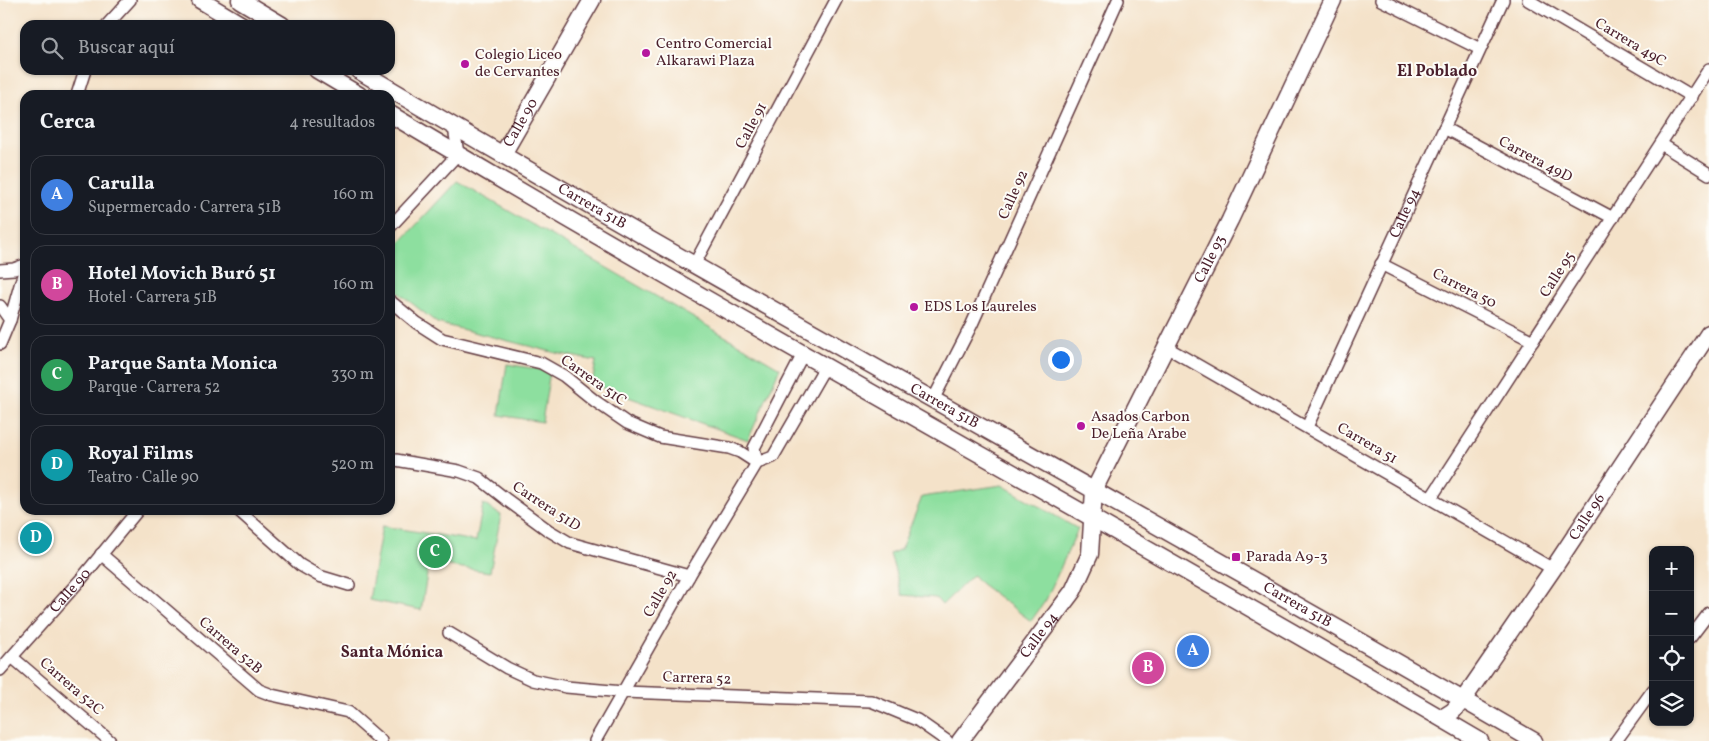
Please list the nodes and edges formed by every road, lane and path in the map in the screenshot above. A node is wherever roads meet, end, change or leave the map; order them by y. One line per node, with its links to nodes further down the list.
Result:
1 (130, 0): 11 (street)
2 (200, 0): 12 (main road)
3 (240, 0): 13 (main road)
4 (592, 0): 29 (main road, Calle 90)
5 (836, 0): 34 (street, Calle 91)
6 (1118, 0): 47 (street, Calle 92)
7 (1333, 0): 44 (main road, Calle 93)
8 (1381, 0): 14 (street)
9 (1503, 0): 14 (street, Calle 94)
10 (1528, 0): 23 (street, Carrera 49C)
11 (112, 20)
12 (234, 20)
13 (274, 20)
14 (1480, 49): 26 (street, Calle 94)
15 (1709, 69): 23 (street, Calle 95)
16 (83, 75): 19 (street)
17 (325, 75): 20 (main road)
18 (366, 75): 21 (main road, Carrera 51B)
19 (79, 90)
20 (351, 90)
21 (392, 90)
22 (395, 92): 25 (main road, Carrera 51B)
23 (1692, 97): 27 (street, Calle 95)
24 (395, 117): 28 (main road, Carrera 51B)
25 (454, 127): 28 (street); 29 (main road, Carrera 51B)
26 (1444, 128): 31 (street, Carrera 49D); 33 (street, Calle 94)
27 (1661, 144): 30 (street); 31 (street, Calle 95)
28 (458, 154): 29 (main road, Calle 90); 32 (street); 45 (main road, Carrera 51B)
29 (503, 154): 34 (main road, Carrera 51B)
30 (1709, 174)
31 (1613, 218): 42 (street, Calle 95)
32 (395, 222)
33 (1381, 264): 42 (street, Carrera 50); 48 (street, Calle 94)
34 (694, 265): 47 (main road, Carrera 51B)
35 (20, 268): 36 (street)
36 (0, 270)
37 (20, 285): 40 (street)
38 (395, 305): 50 (street, Carrera 51C)
39 (0, 306): 40 (street)
40 (10, 320): 43 (street)
41 (1709, 332): 57 (main road, Calle 96)
42 (1533, 341): 52 (street, Calle 95)
43 (0, 344)
44 (1166, 347): 48 (street, Carrera 51); 51 (main road, Calle 93)
45 (803, 354): 46 (main road, Carrera 51B); 50 (street, Calle 92)
46 (825, 367): 50 (street, Calle 92); 55 (main road, Carrera 51B)
47 (933, 400): 51 (main road, Carrera 51B)
48 (1307, 427): 52 (street, Carrera 51)
49 (395, 460): 58 (street, Carrera 51D)
50 (757, 463): 58 (street, Calle 92)
51 (1094, 490): 55 (main road, Calle 93); 67 (main road, Carrera 51B)
52 (1431, 498): 57 (street, Carrera 51)
53 (134, 515): 56 (street, Calle 90)
54 (244, 515): 59 (street)
55 (1093, 519): 68 (main road, Carrera 51B); 73 (main road, Calle 94)
56 (101, 554): 63 (street, Calle 90); 70 (street, Carrera 52B)
57 (1553, 569): 67 (main road, Calle 96)
58 (689, 576): 65 (street, Calle 92)
59 (349, 584)
60 (1709, 613): 62 (street)
61 (448, 633): 65 (street, Carrera 52)
62 (1692, 636)
63 (12, 657): 64 (street, Calle 90); 69 (street, Carrera 52C)
64 (0, 670)
65 (622, 692): 71 (street, Calle 92); 72 (street, Carrera 52)
66 (1649, 696): 76 (street)
67 (1463, 700): 68 (main road, Calle 96); 75 (main road, Carrera 51B)
68 (1442, 718): 74 (main road, Carrera 51B)
69 (110, 741)
70 (381, 741)
71 (594, 741)
72 (947, 741)
73 (960, 741)
74 (1480, 741)
75 (1534, 741)
76 (1616, 741)

